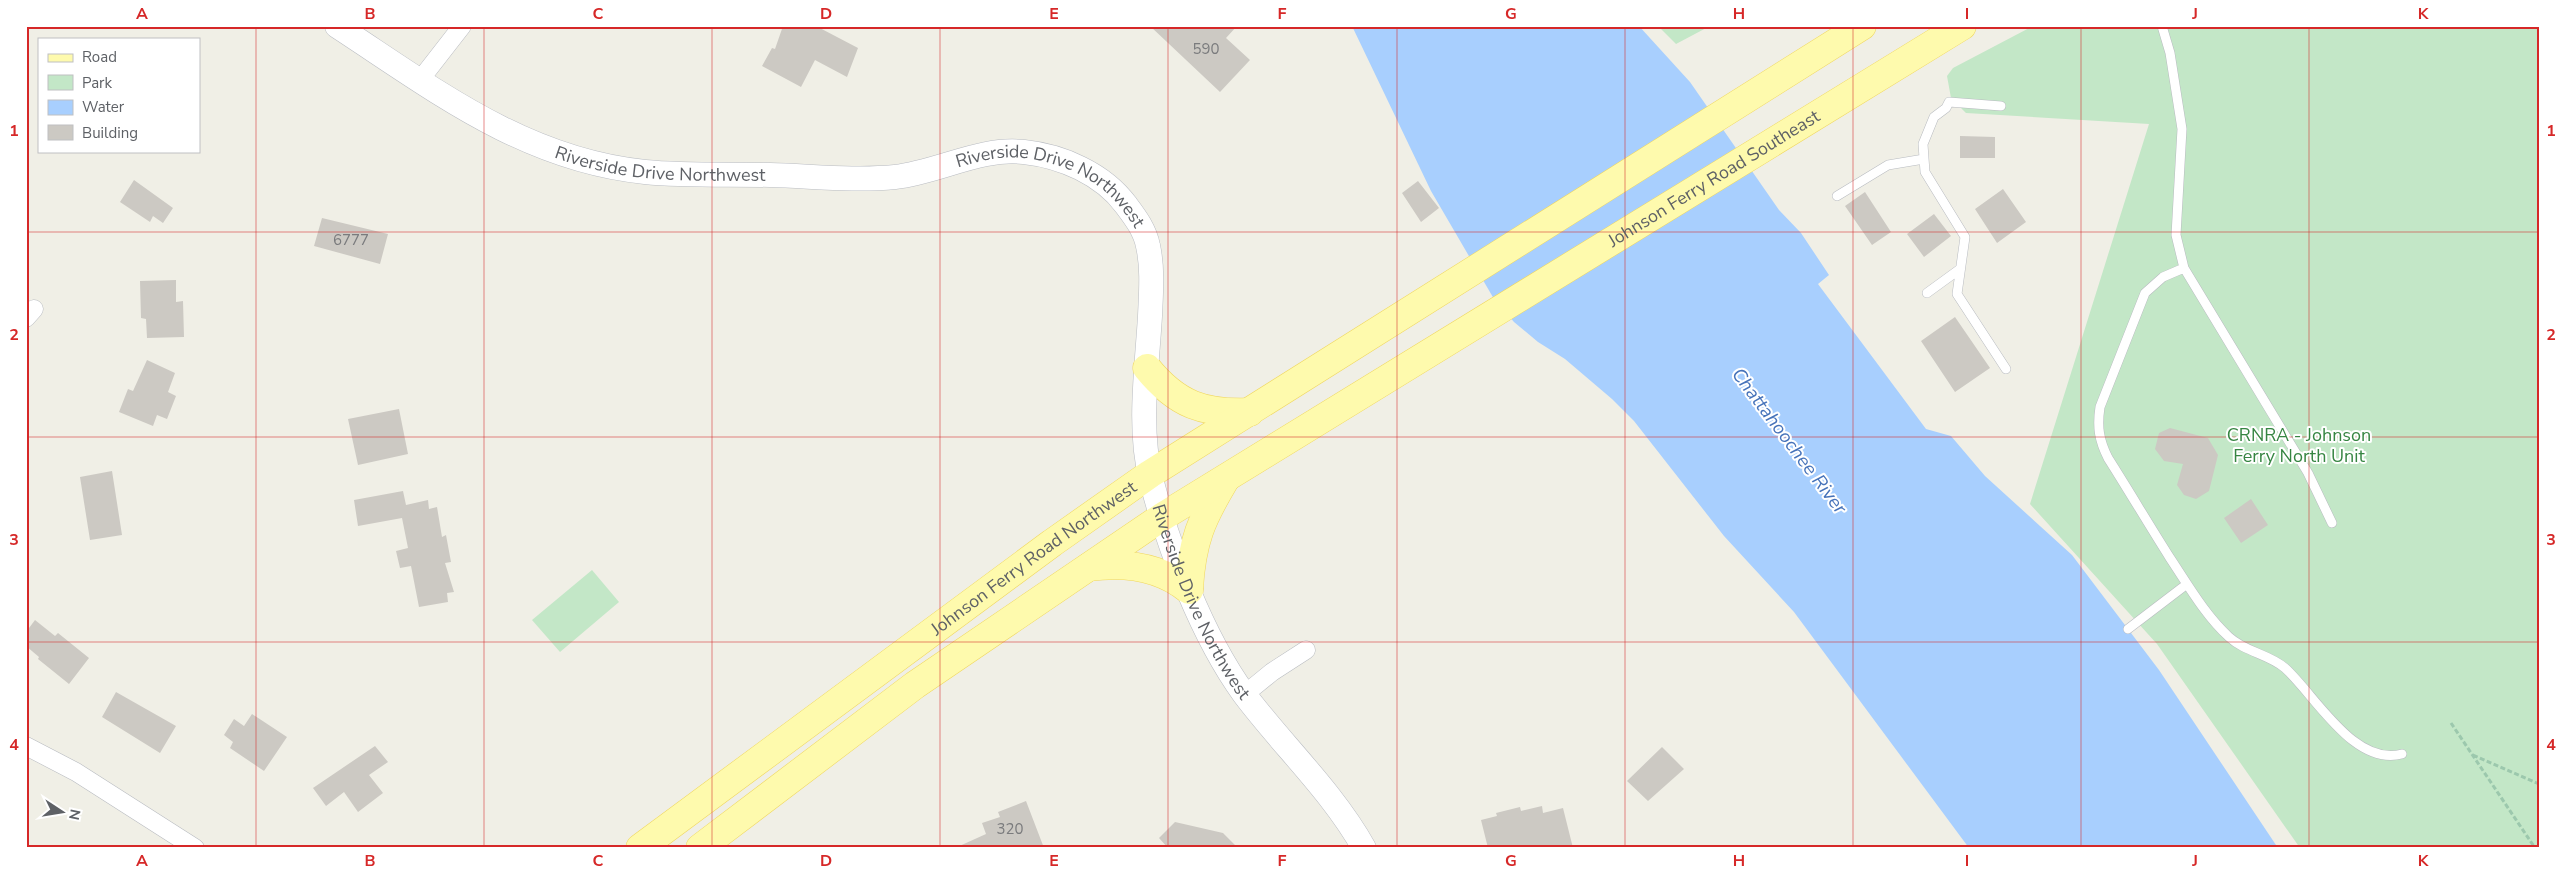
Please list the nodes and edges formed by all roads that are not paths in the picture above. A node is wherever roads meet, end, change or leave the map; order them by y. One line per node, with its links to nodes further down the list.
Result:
1 (337, 26): 6 (street, Riverside Drive Northwest)
2 (462, 26): 6 (street)
3 (1862, 26): 16 (main road, Johnson Ferry Road Northwest)
4 (1962, 26): 13 (main road, Johnson Ferry Road Southeast)
5 (2162, 26): 10 (lane)
6 (420, 80): 14 (street, Riverside Drive Northwest)
7 (2001, 106): 8 (lane)
8 (1924, 159): 9 (lane); 11 (lane)
9 (1837, 196)
10 (2184, 268): 20 (lane); 22 (lane)
11 (1960, 269): 12 (lane); 15 (lane)
12 (1927, 293)
13 (1467, 332): 18 (main road, Johnson Ferry Road Northwest)
14 (1147, 368): 16 (main road); 17 (street, Riverside Drive Northwest)
15 (2006, 369)
16 (1250, 412): 17 (main road, Johnson Ferry Road Northwest)
17 (1150, 474): 19 (street, Riverside Drive Northwest); 30 (main road, Johnson Ferry Road Northwest)
18 (1227, 477): 19 (main road, Johnson Ferry Road Northwest); 23 (main road)
19 (1162, 517): 21 (main road, Johnson Ferry Road Northwest); 23 (street, Riverside Drive Northwest)
20 (2332, 523)
21 (1085, 568): 23 (main road); 31 (main road, Johnson Ferry Road Northwest)
22 (2187, 584): 24 (lane); 28 (lane)
23 (1189, 589): 26 (street, Riverside Drive Northwest)
24 (2128, 629)
25 (1306, 650): 26 (street)
26 (1245, 694): 32 (street, Riverside Drive Northwest)
27 (26, 746): 29 (street)
28 (2402, 754)
29 (195, 848)
30 (640, 848)
31 (700, 848)
32 (1364, 848)

